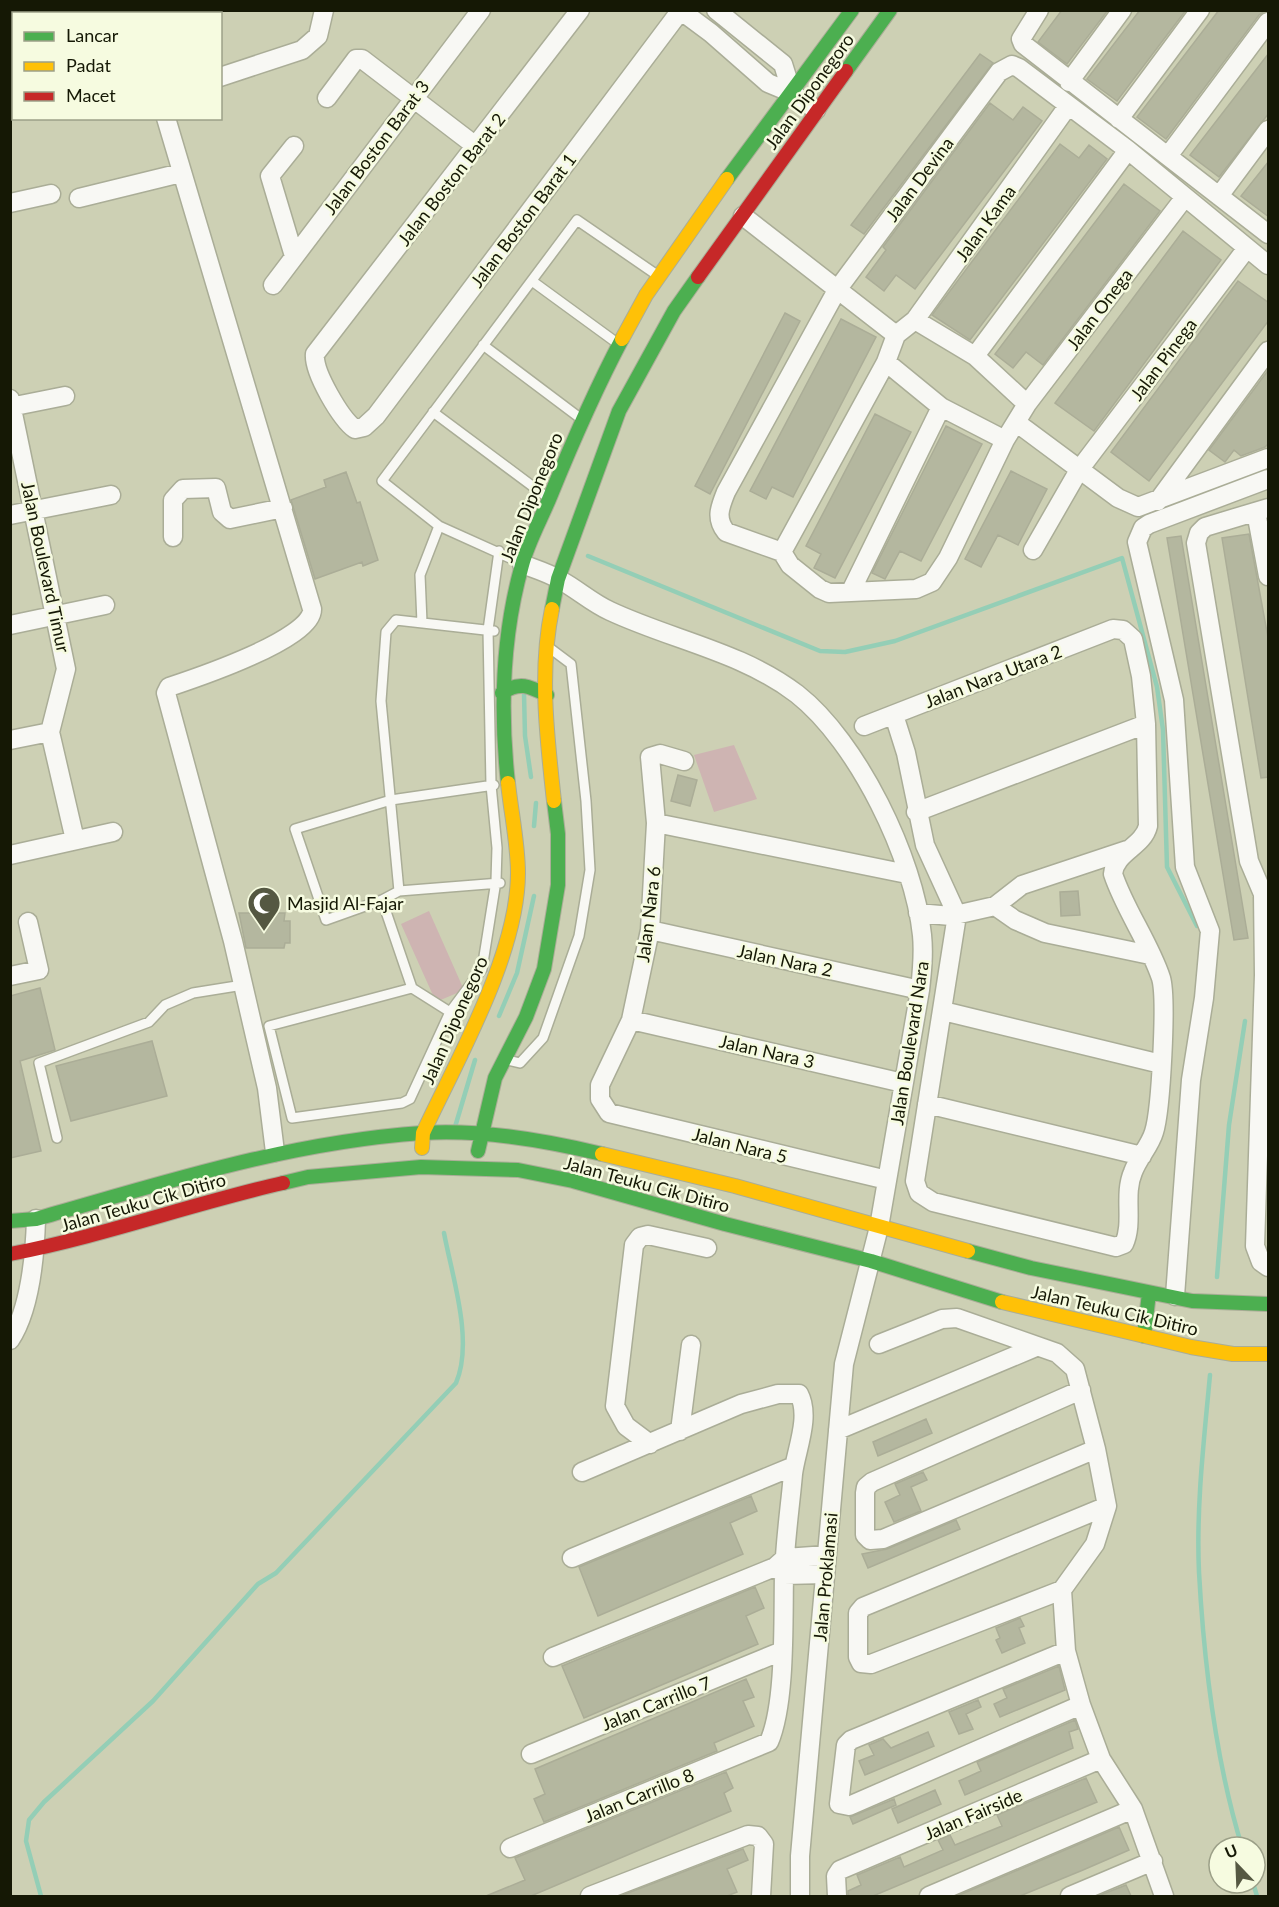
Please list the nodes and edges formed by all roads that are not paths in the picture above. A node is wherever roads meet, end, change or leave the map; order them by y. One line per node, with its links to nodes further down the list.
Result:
1 (324, 10): 12 (street)
2 (481, 10): 15 (street, Jalan Boston Barat 3)
3 (580, 10): 23 (street, Jalan Boston Barat 2)
4 (716, 10): 14 (street)
5 (852, 10): 14 (street, Jalan Diponegoro)
6 (890, 10): 18 (street, Jalan Diponegoro)
7 (1039, 10): 13 (street)
8 (1122, 10): 13 (street)
9 (1200, 10): 19 (street)
10 (680, 11): 14 (street); 46 (street, Jalan Boston Barat 1)
11 (1269, 22): 25 (street)
12 (222, 76)
13 (1069, 82): 19 (street)
14 (792, 93): 18 (street); 37 (street, Jalan Diponegoro)
15 (414, 97): 16 (street); 23 (street); 35 (street, Jalan Boston Barat 3)
16 (327, 98)
17 (1068, 106): 24 (street); 40 (street, Jalan Devina); 42 (street, Jalan Kama)
18 (816, 110): 32 (street, Jalan Diponegoro)
19 (1119, 119): 25 (street)
20 (167, 120): 26 (street)
21 (1269, 130): 28 (street)
22 (294, 146): 35 (street)
23 (477, 147): 46 (street, Jalan Boston Barat 2)
24 (1128, 150): 29 (street); 48 (street)
25 (1168, 156): 28 (street)
26 (181, 173): 30 (street); 64 (street)
27 (51, 194): 31 (street)
28 (1219, 195): 33 (street)
29 (1185, 197): 34 (street); 52 (street, Jalan Onega)
30 (79, 198)
31 (10, 203)
32 (743, 216): 40 (street); 41 (street, Jalan Diponegoro)
33 (1269, 234)
34 (1247, 248): 36 (street); 59 (street, Jalan Pinega)
35 (294, 256): 39 (street, Jalan Boston Barat 3)
36 (1269, 265)
37 (659, 276): 38 (lane); 41 (street, Jalan Diponegoro)
38 (532, 280): 44 (lane); 45 (lane)
39 (273, 285)
40 (837, 290): 43 (street); 72 (street, Jalan Devina)
41 (660, 303): 45 (street, Jalan Diponegoro); 75 (street, Jalan Diponegoro)
42 (915, 320): 43 (street, Jalan Kama); 48 (street)
43 (896, 335): 49 (street)
44 (483, 345): 54 (lane); 55 (lane)
45 (619, 345): 55 (street, Jalan Diponegoro)
46 (320, 347)
47 (1269, 351): 63 (street)
48 (975, 356): 52 (street)
49 (886, 362): 53 (street); 72 (street)
50 (65, 396): 51 (street)
51 (11, 404): 65 (street, Jalan Boulevard Timur)
52 (1028, 404): 56 (street, Jalan Onega)
53 (940, 406): 57 (street); 76 (street)
54 (433, 412): 62 (lane); 68 (lane)
55 (582, 419): 62 (street, Jalan Diponegoro)
56 (1017, 423): 57 (street, Jalan Onega); 59 (street)
57 (1005, 440): 76 (street, Jalan Onega)
58 (1269, 458): 63 (street)
59 (1078, 470): 63 (street); 70 (street, Jalan Pinega)
60 (1269, 479): 145 (street)
61 (111, 495): 65 (street)
62 (550, 499): 73 (street, Jalan Diponegoro)
63 (1157, 502)
64 (283, 508): 69 (street); 115 (street)
65 (34, 510): 67 (street); 78 (street, Jalan Boulevard Timur)
66 (1262, 510): 74 (street); 103 (street)
67 (10, 515)
68 (439, 526): 71 (lane); 79 (lane)
69 (173, 537)
70 (1033, 550)
71 (499, 551): 73 (lane); 81 (lane)
72 (782, 552): 76 (street)
73 (522, 564): 75 (street, Jalan Boulevard Nara); 82 (street, Jalan Diponegoro)
74 (1269, 576)
75 (558, 579): 83 (street, Jalan Diponegoro); 101 (street, Jalan Boulevard Nara)
76 (851, 591)
77 (105, 605): 78 (street)
78 (57, 615): 80 (street); 89 (street, Jalan Boulevard Timur)
79 (422, 623): 81 (lane); 94 (lane)
80 (10, 625)
81 (488, 630): 82 (lane); 92 (lane)
82 (508, 634): 84 (street, Jalan Diponegoro)
83 (546, 646): 85 (street, Jalan Diponegoro); 123 (lane)
84 (502, 693): 85 (street); 93 (street, Jalan Diponegoro)
85 (547, 695): 122 (street, Jalan Diponegoro)
86 (894, 715): 87 (street, Jalan Nara Utara 2); 88 (street, Jalan Nara Utara 2); 95 (street)
87 (1146, 724): 95 (street); 99 (street)
88 (864, 726)
89 (50, 732): 90 (street); 98 (street, Jalan Boulevard Timur)
90 (10, 740)
91 (684, 761): 96 (street, Jalan Nara 6)
92 (491, 785): 93 (lane); 94 (lane); 102 (lane)
93 (510, 786): 104 (street, Jalan Diponegoro)
94 (391, 800): 105 (lane); 106 (lane)
95 (916, 812): 109 (street)
96 (656, 823): 101 (street); 111 (street, Jalan Nara 6)
97 (113, 832): 98 (street)
98 (75, 840): 100 (street)
99 (1128, 850): 107 (street); 113 (street)
100 (10, 855)
101 (907, 874): 108 (street, Jalan Boulevard Nara)
102 (496, 881): 104 (lane); 105 (lane); 119 (lane)
103 (1266, 889): 143 (street)
104 (516, 890): 121 (street, Jalan Diponegoro)
105 (399, 891): 106 (lane)
106 (382, 900): 116 (lane)
107 (995, 906): 109 (street); 113 (street)
108 (918, 913): 109 (street); 112 (street, Jalan Boulevard Nara)
109 (954, 916): 112 (street); 118 (street)
110 (28, 922): 114 (street)
111 (650, 930): 117 (street, Jalan Nara 2); 120 (street, Jalan Nara 6)
112 (922, 936): 117 (street, Jalan Boulevard Nara)
113 (1149, 956): 124 (street)
114 (10, 976)
115 (243, 985): 130 (lane); 131 (street)
116 (412, 988): 119 (lane); 119 (lane)
117 (920, 990): 125 (street, Jalan Boulevard Nara)
118 (943, 1011): 124 (street); 127 (street)
119 (450, 1012)
120 (631, 1020): 125 (street, Jalan Nara 3); 126 (street, Jalan Nara 6)
121 (473, 1024): 122 (street); 128 (street, Jalan Diponegoro)
122 (512, 1043): 123 (street, Jalan Diponegoro)
123 (504, 1059): 129 (street, Jalan Diponegoro)
124 (1161, 1064): 132 (street)
125 (903, 1083): 135 (street, Jalan Boulevard Nara)
126 (600, 1099): 135 (street, Jalan Nara 5)
127 (927, 1104): 132 (street); 132 (street)
128 (423, 1133): 129 (street, Jalan Teuku Cik Ditiro); 131 (street, Jalan Teuku Cik Ditiro); 133 (street, Jalan Diponegoro)
129 (481, 1134): 134 (street, Jalan Diponegoro); 138 (street, Jalan Teuku Cik Ditiro)
130 (57, 1138)
131 (275, 1152): 136 (street, Jalan Teuku Cik Ditiro)
132 (1142, 1156)
133 (421, 1167): 134 (street, Jalan Teuku Cik Ditiro); 140 (street, Jalan Teuku Cik Ditiro)
134 (476, 1169): 142 (street, Jalan Teuku Cik Ditiro)
135 (887, 1180): 138 (street, Jalan Boulevard Nara)
136 (36, 1219): 137 (street, Jalan Teuku Cik Ditiro); 140 (street)
137 (12, 1221): 141 (street)
138 (879, 1227): 142 (street, Jalan Boulevard Nara); 144 (street, Jalan Teuku Cik Ditiro)
139 (707, 1248): 156 (street)
140 (35, 1250): 141 (street, Jalan Teuku Cik Ditiro); 148 (street)
141 (10, 1253)
142 (870, 1261): 147 (street, Jalan Teuku Cik Ditiro); 154 (street, Jalan Proklamasi)
143 (1269, 1267)
144 (1149, 1293): 145 (street, Jalan Teuku Cik Ditiro); 147 (street)
145 (1175, 1296): 146 (street, Jalan Teuku Cik Ditiro)
146 (1269, 1304)
147 (1144, 1336): 152 (street, Jalan Teuku Cik Ditiro)
148 (10, 1340)
149 (879, 1344): 151 (street)
150 (691, 1345): 155 (street)
151 (1036, 1347): 153 (street); 154 (street)
152 (1269, 1354)
153 (1080, 1390): 157 (street); 157 (street)
154 (838, 1430): 161 (street, Jalan Proklamasi)
155 (680, 1431): 156 (street); 158 (street)
156 (650, 1444): 159 (street)
157 (1096, 1449): 160 (street)
158 (794, 1466): 162 (street); 163 (street)
159 (582, 1472)
160 (1107, 1506): 165 (street); 165 (street)
161 (827, 1555): 163 (street); 164 (street, Jalan Proklamasi)
162 (572, 1558)
163 (781, 1567): 164 (street); 166 (street); 168 (street)
164 (825, 1574): 177 (street, Jalan Proklamasi)
165 (1062, 1590): 167 (street)
166 (782, 1651): 170 (street, Jalan Carrillo 7); 173 (street, Jalan Carrillo 8)
167 (1066, 1651): 169 (street); 169 (street)
168 (554, 1657)
169 (1081, 1705): 171 (street)
170 (531, 1754)
171 (1101, 1759): 172 (street); 178 (street, Jalan Fairside)
172 (1133, 1809): 174 (street); 179 (street)
173 (510, 1848)
174 (1153, 1861): 180 (street); 181 (street)
175 (590, 1896): 176 (street)
176 (761, 1896)
177 (800, 1896)
178 (837, 1896)
179 (929, 1896)
180 (1070, 1896)
181 (1164, 1896)

